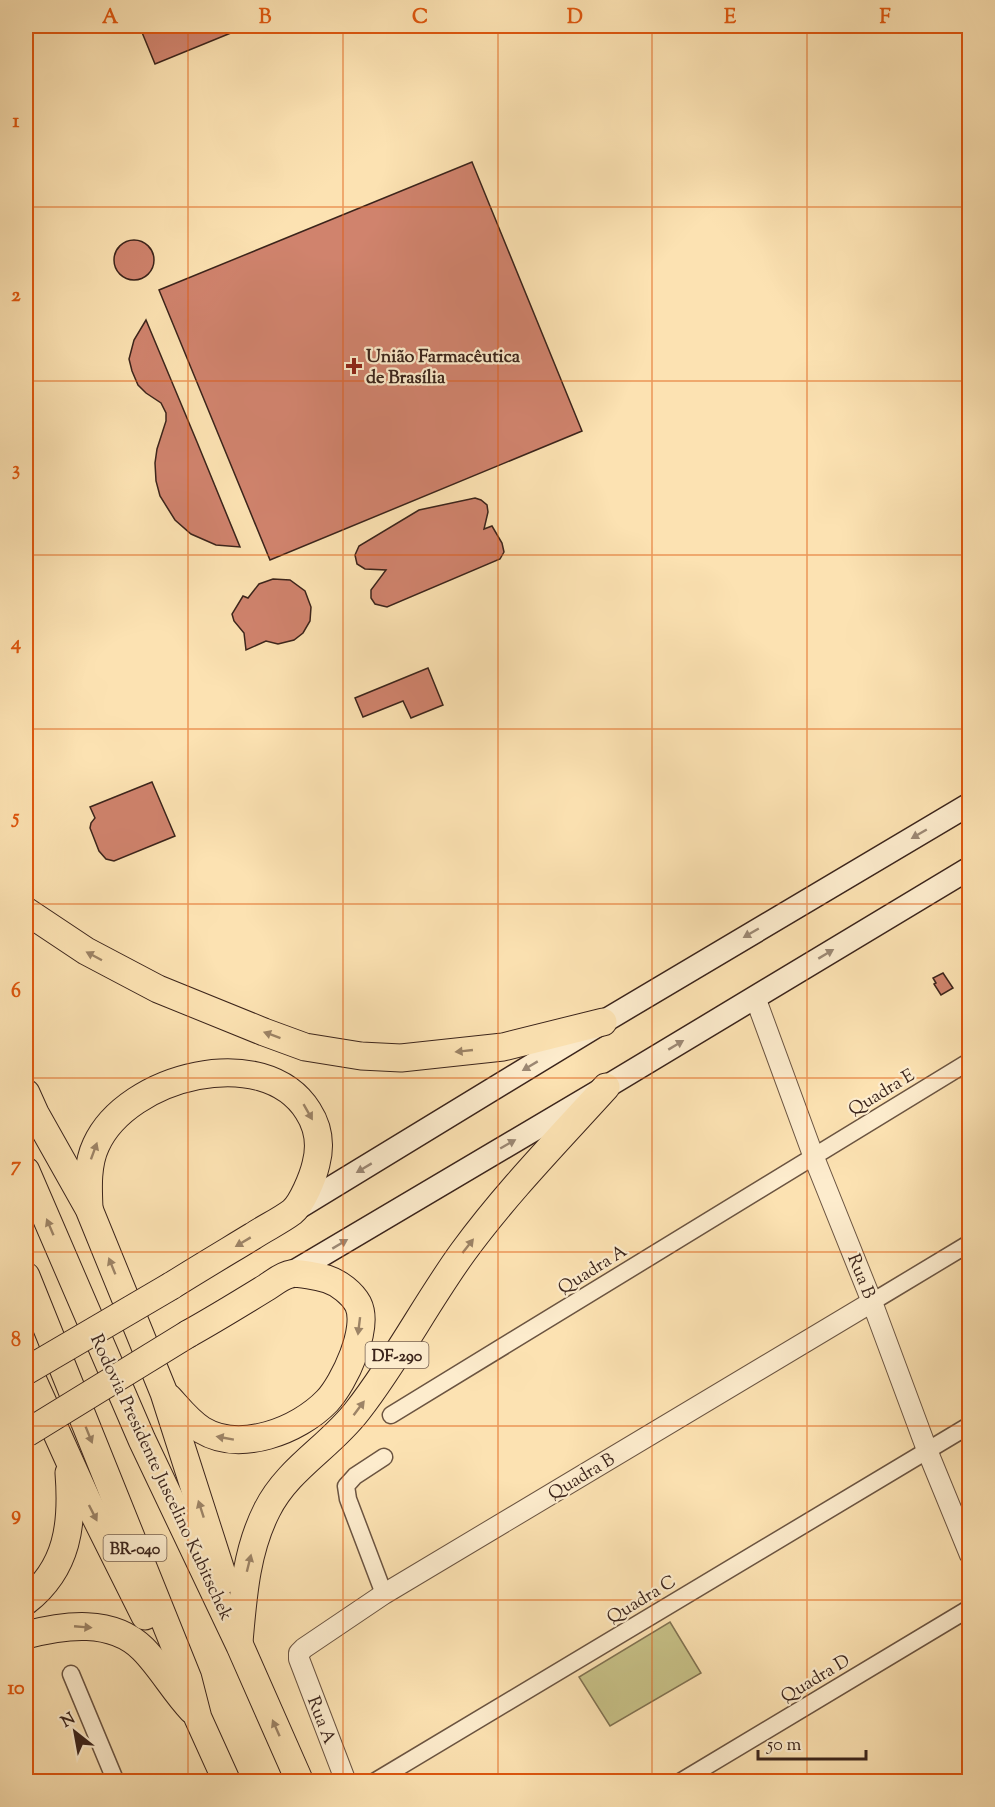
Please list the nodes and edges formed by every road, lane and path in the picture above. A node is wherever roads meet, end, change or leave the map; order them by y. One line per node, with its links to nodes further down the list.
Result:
1 (969, 804): 5 (main road, one-way to 5)
2 (969, 868): 4 (main road, DF-290, one-way to 2)
3 (26, 911): 5 (highway, one-way to 3)
4 (755, 997): 7 (main road, DF-290, one-way to 4); 9 (street, Rua B)
5 (603, 1022): 12 (main road, one-way to 12)
6 (969, 1062): 9 (street, Quadra E)
7 (606, 1087): 14 (main road, DF-290, one-way to 7); 31 (highway, DF-290, one-way to 7)
8 (26, 1093): 11 (highway)
9 (813, 1155): 16 (street, Rua B); 20 (street, Quadra A)
10 (26, 1171): 31 (highway, Rodovia Presidente Juscelino Kubitschek / BR-040, one-way to 10)
11 (89, 1209): 12 (highway, one-way to 12); 19 (highway, one-way to 11)
12 (293, 1211): 18 (highway, one-way to 18, bridge)
13 (969, 1243): 16 (street)
14 (290, 1274): 19 (highway, DF-290, one-way to 19); 22 (highway, DF-290, bridge)
15 (26, 1276): 34 (highway, BR-040, one-way to 34)
16 (872, 1302): 23 (street, Rua B); 27 (street, Quadra B)
17 (26, 1365): 25 (highway)
18 (26, 1371)
19 (164, 1393): 31 (highway, one-way to 19)
20 (391, 1415)
21 (969, 1425): 23 (street, Quadra C)
22 (26, 1434)
23 (927, 1450): 26 (street, Rua B); 39 (street, Quadra C)
24 (384, 1457): 27 (street)
25 (69, 1460): 28 (highway); 34 (highway, one-way to 34)
26 (969, 1555)
27 (384, 1594): 32 (street, Quadra B)
28 (26, 1601)
29 (969, 1608): 40 (street, Quadra D)
30 (26, 1635): 34 (highway, one-way to 34)
31 (239, 1644): 37 (highway, Rodovia Presidente Juscelino Kubitschek / BR-040, one-way to 31)
32 (299, 1659): 38 (street, Rua A)
33 (71, 1674): 35 (street)
34 (197, 1716): 36 (highway, BR-040)
35 (116, 1782)
36 (227, 1782)
37 (300, 1782)
38 (346, 1782)
39 (374, 1782)
40 (680, 1782)

